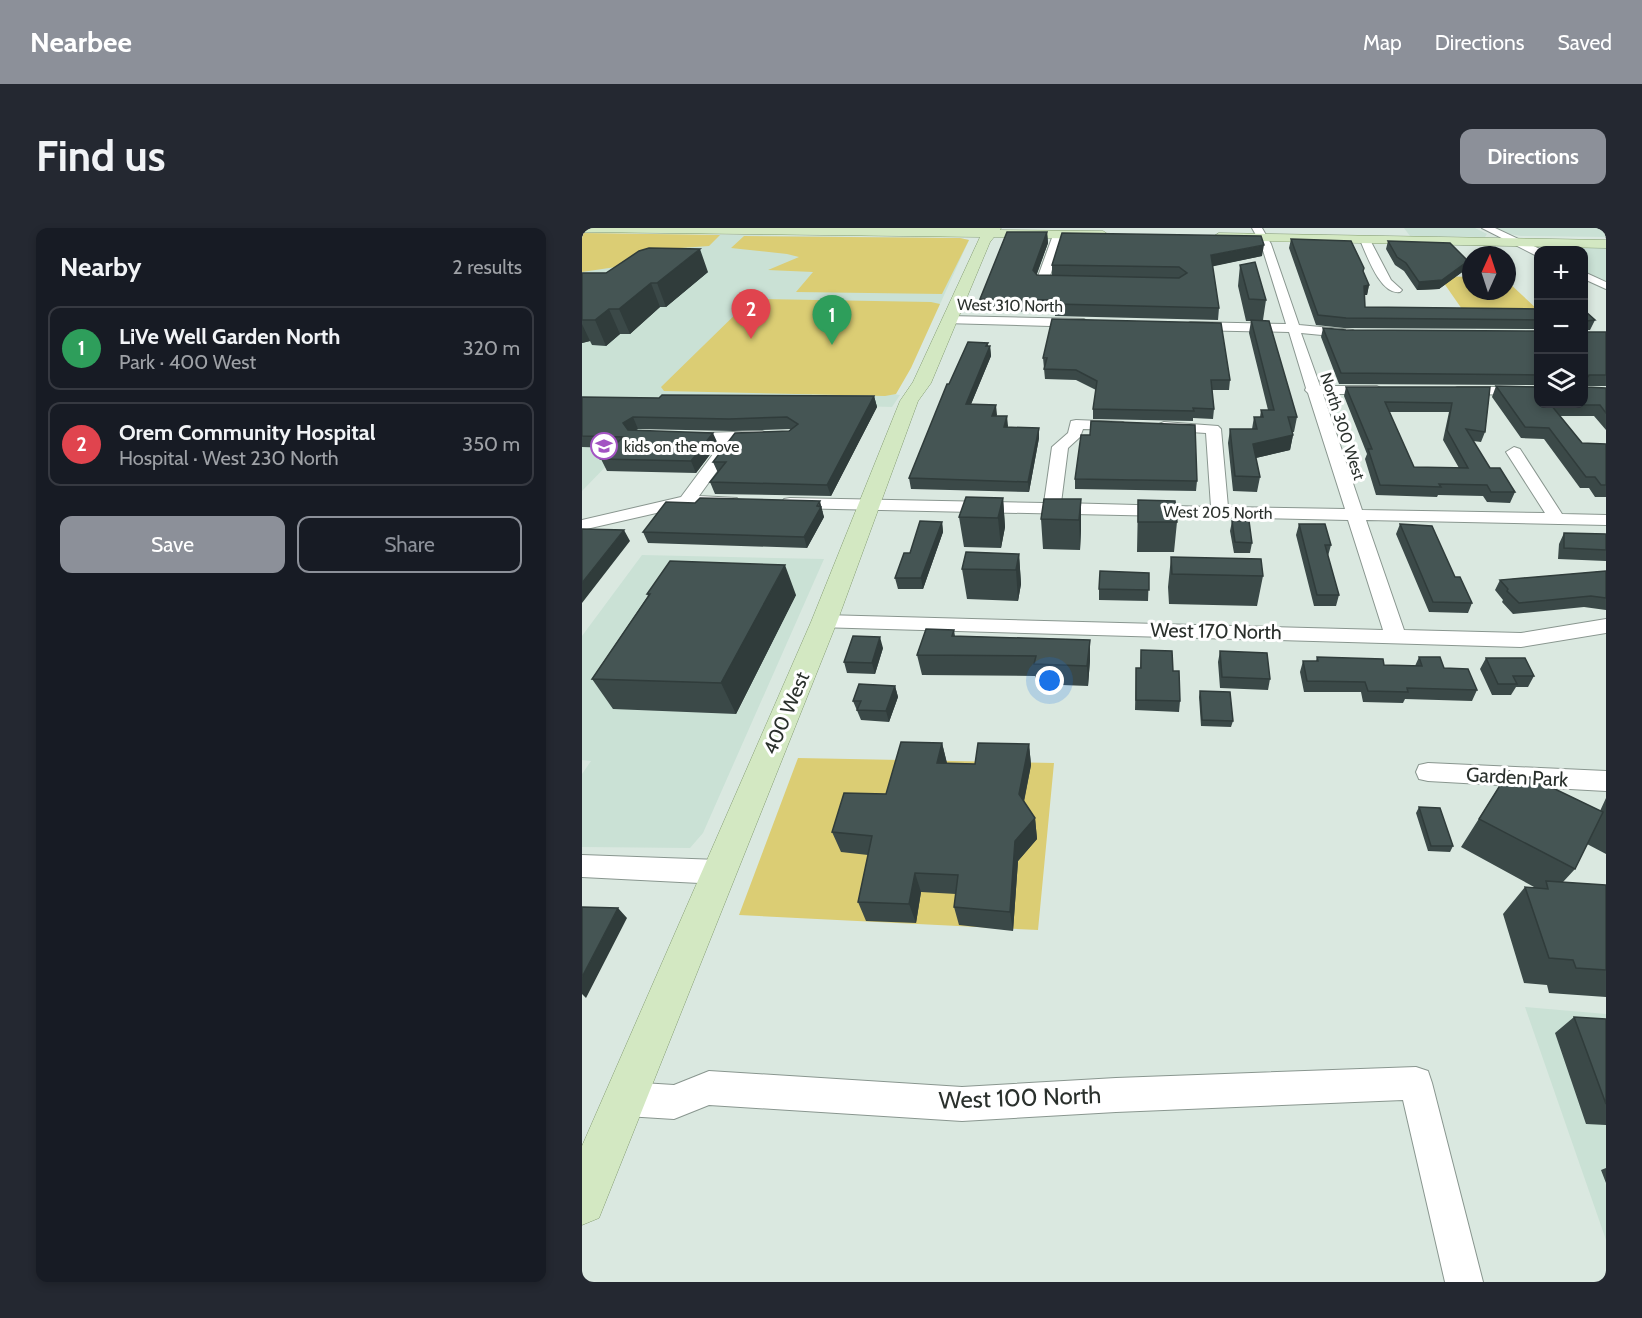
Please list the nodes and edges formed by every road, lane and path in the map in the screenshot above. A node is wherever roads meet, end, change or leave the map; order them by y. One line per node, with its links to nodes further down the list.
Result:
1 (582, 228): 2 (main road)
2 (618, 228): 4 (main road)
3 (1486, 228): 11 (street)
4 (736, 229): 5 (main road)
5 (993, 231): 7 (main road); 18 (main road, 400 West)
6 (1260, 233): 9 (main road); 10 (main road); 21 (street, North 300 West)
7 (1058, 235): 8 (main road); 15 (street)
8 (1120, 236)
9 (1204, 237)
10 (1365, 240): 11 (main road); 17 (street)
11 (1516, 242): 12 (main road); 13 (street)
12 (1606, 244)
13 (1534, 251)
14 (1588, 277): 16 (street)
15 (1076, 282)
16 (1606, 286)
17 (1396, 290)
18 (948, 320): 19 (street, West 310 North); 34 (main road, 400 West)
19 (1102, 324)
20 (1173, 325): 21 (street)
21 (1292, 328): 22 (street); 23 (street, North 300 West)
22 (1366, 334)
23 (1312, 390): 24 (street); 37 (street, North 300 West)
24 (1386, 390)
25 (1445, 391): 26 (street)
26 (1534, 391)
27 (782, 436): 29 (street)
28 (662, 437): 29 (street)
29 (733, 438): 31 (street)
30 (1514, 453): 38 (street)
31 (687, 501): 32 (street); 40 (street)
32 (744, 502)
33 (768, 503): 34 (street, West 205 North)
34 (868, 505): 35 (street, West 205 North); 41 (main road, 400 West)
35 (1052, 508): 36 (street, West 205 North); 36 (street)
36 (1220, 512): 37 (street, West 205 North)
37 (1354, 515): 38 (street, West 205 North); 43 (street, North 300 West)
38 (1557, 519): 39 (street, West 205 North)
39 (1606, 520)
40 (582, 525)
41 (824, 622): 43 (street, West 170 North); 47 (main road, 400 West)
42 (1606, 626): 43 (street, West 170 North)
43 (1395, 635)
44 (1428, 772): 45 (street, Garden Park)
45 (1606, 781)
46 (582, 866): 47 (street)
47 (719, 872): 48 (main road, 400 West)
48 (626, 1099): 49 (main road, 400 West); 50 (street, West 100 North)
49 (584, 1191)
50 (1464, 1282)

